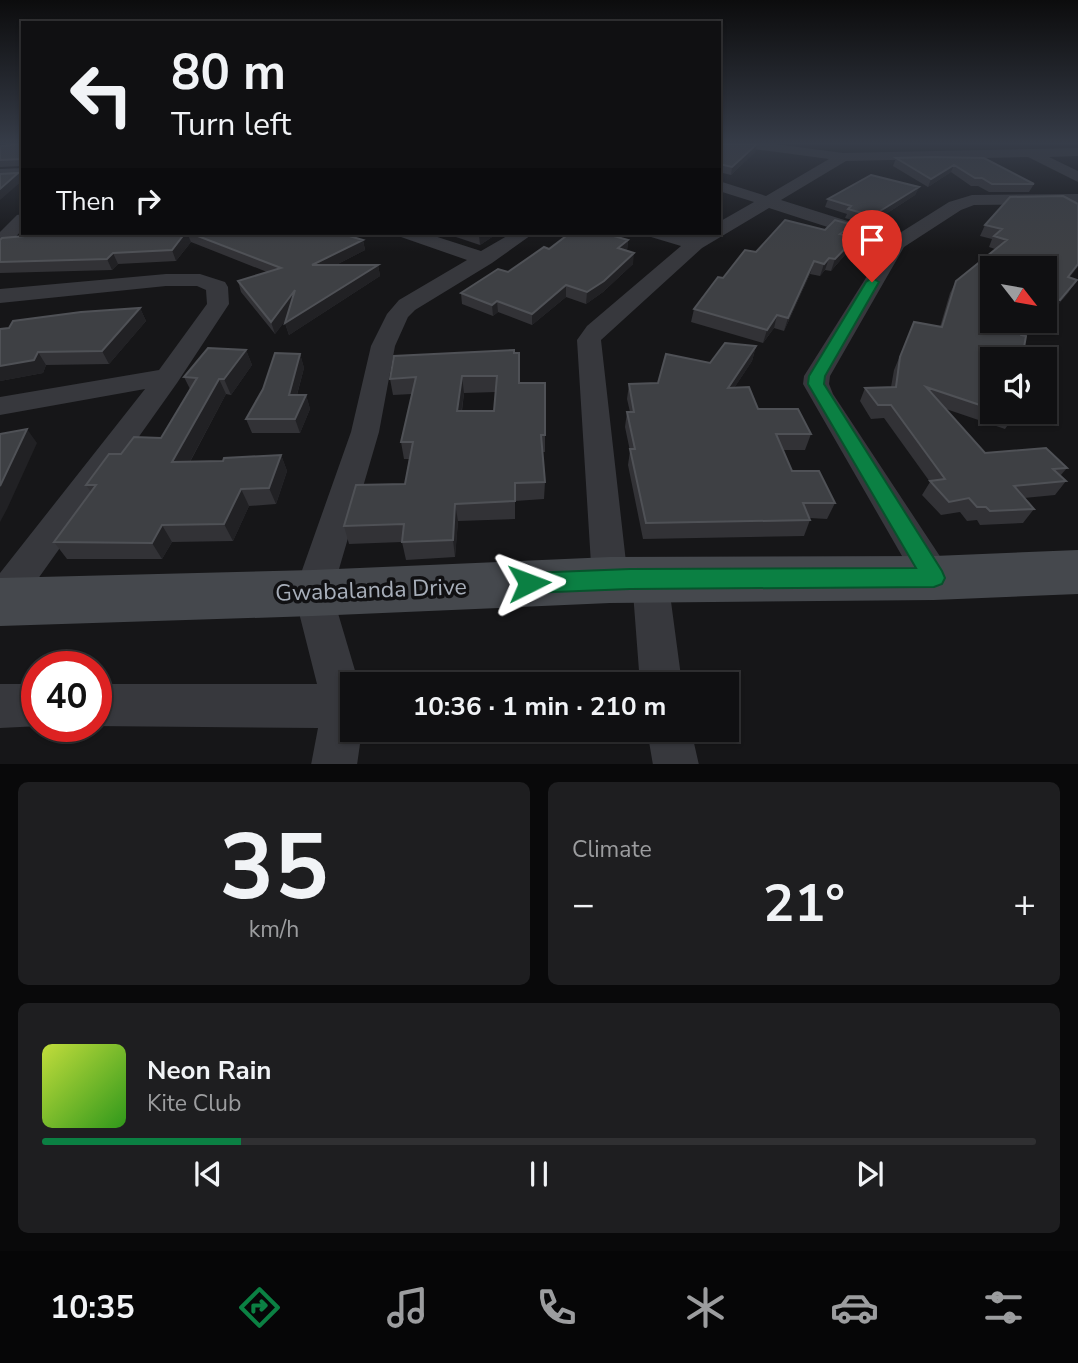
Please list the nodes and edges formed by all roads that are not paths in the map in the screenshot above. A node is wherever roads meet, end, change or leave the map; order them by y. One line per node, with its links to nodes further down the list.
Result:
1 (804, 180): 4 (street)
2 (721, 187): 4 (street)
3 (1078, 199): 12 (street)
4 (765, 202): 6 (street); 12 (street)
5 (15, 224): 11 (street)
6 (721, 229)
7 (413, 235): 13 (street)
8 (522, 235): 13 (street)
9 (673, 235): 10 (street)
10 (705, 239): 19 (street)
11 (0, 242)
12 (897, 243): 18 (street)
13 (485, 259): 20 (street)
14 (0, 296): 15 (street)
15 (168, 377): 16 (street); 21 (street)
16 (0, 406)
17 (1078, 572): 18 (street, Gwabalanda Drive)
18 (934, 578): 19 (street, Gwabalanda Drive)
19 (630, 579): 20 (street, Gwabalanda Drive); 22 (street)
20 (313, 593): 21 (street, Gwabalanda Drive); 23 (street)
21 (0, 602)
22 (657, 672)
23 (340, 680)
24 (0, 706): 25 (street)
25 (21, 706)
26 (112, 706): 27 (street)
27 (340, 706)
28 (340, 740): 30 (street)
29 (671, 742): 31 (street)
30 (334, 764)
31 (676, 764)

